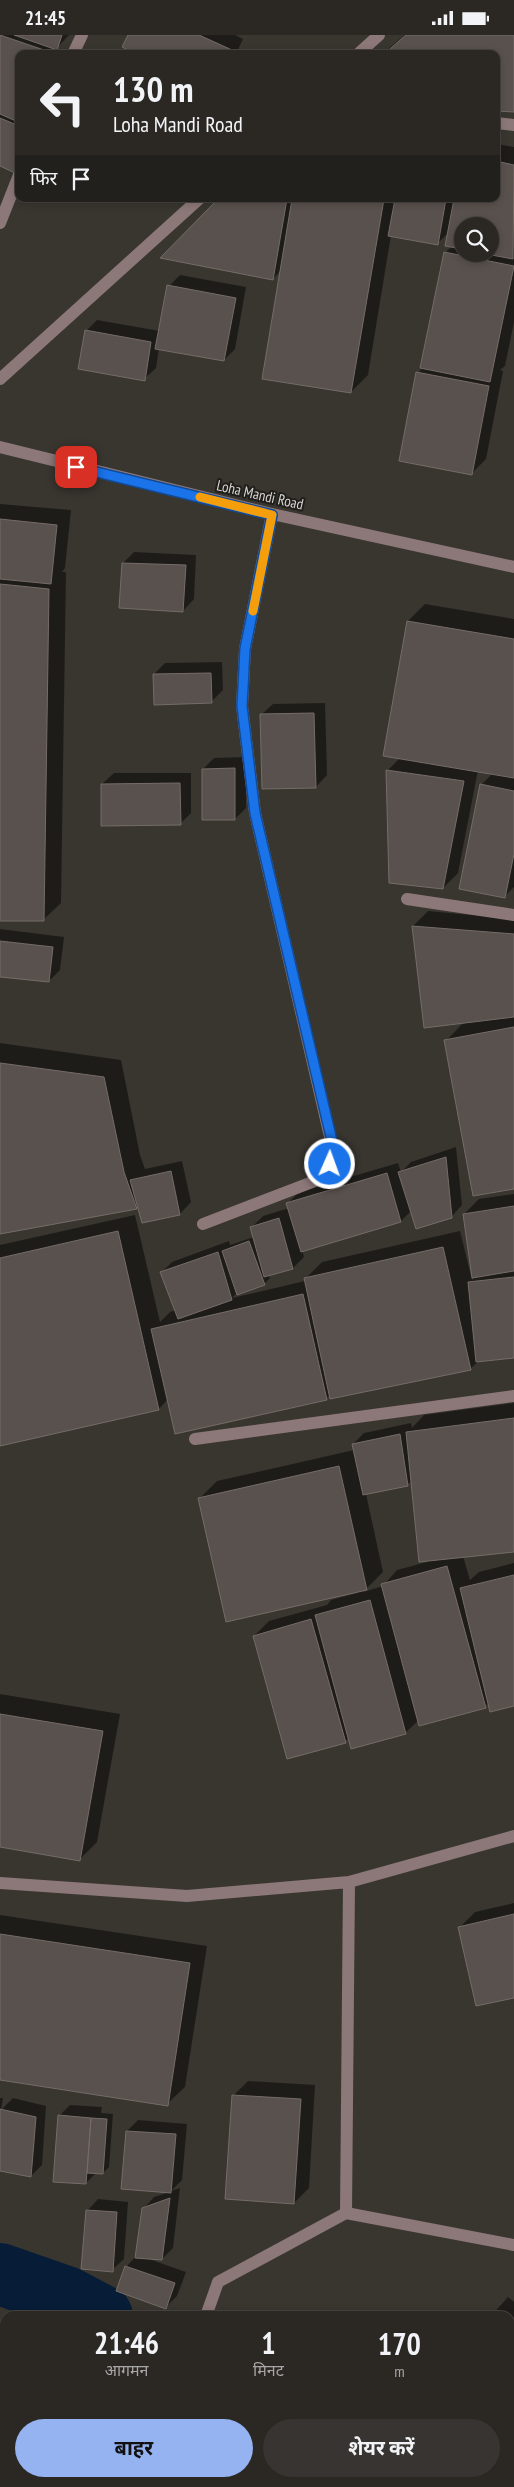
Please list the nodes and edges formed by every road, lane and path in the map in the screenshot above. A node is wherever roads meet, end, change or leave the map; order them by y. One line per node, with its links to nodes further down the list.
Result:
1 (82, 35): 3 (street)
2 (379, 35): 4 (street)
3 (75, 50)
4 (362, 50)
5 (500, 123): 6 (street)
6 (514, 125)
7 (15, 185): 9 (street)
8 (196, 202): 10 (street)
9 (0, 223)
10 (0, 379)
11 (0, 447): 12 (street, Loha Mandi Road)
12 (272, 515): 13 (street, Loha Mandi Road); 16 (street)
13 (514, 567)
14 (407, 899): 15 (street)
15 (514, 915)
16 (203, 1224)
17 (514, 1396): 18 (street)
18 (195, 1439)
19 (514, 1836): 20 (street)
20 (348, 1882): 21 (street); 22 (street)
21 (0, 1883)
22 (346, 2213): 23 (street); 24 (street)
23 (514, 2245)
24 (208, 2311)

